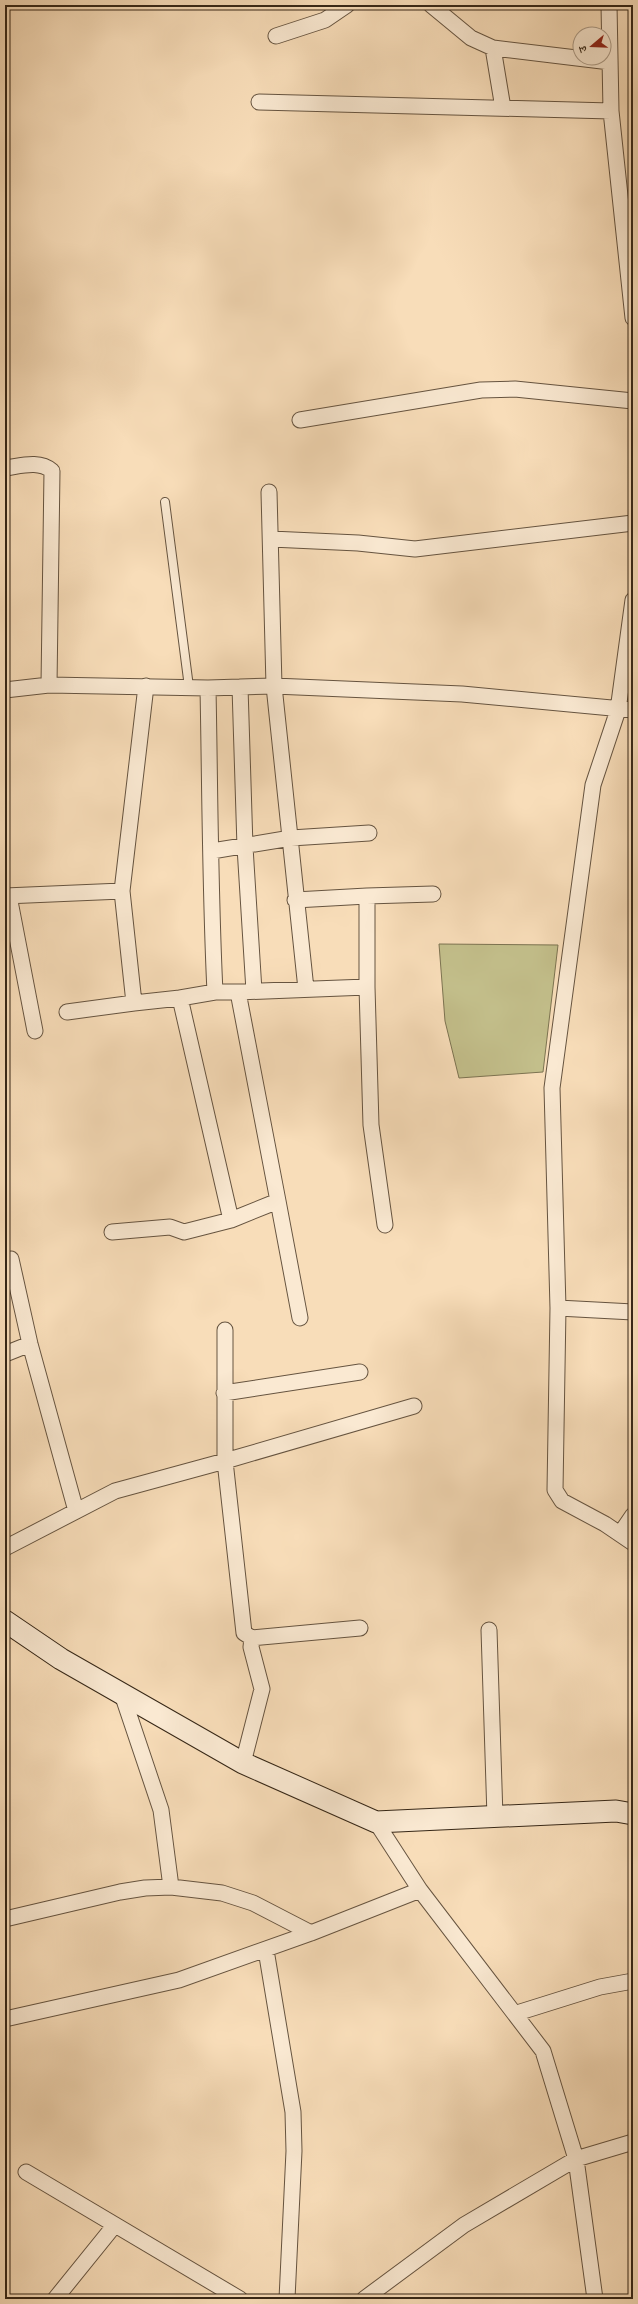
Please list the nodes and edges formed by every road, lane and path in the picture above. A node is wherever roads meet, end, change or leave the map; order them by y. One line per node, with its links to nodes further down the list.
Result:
1 (347, 5): 5 (street)
2 (431, 5): 6 (street)
3 (609, 5): 4 (street)
4 (609, 26)
5 (276, 36)
6 (493, 48): 7 (street); 10 (street)
7 (572, 57)
8 (610, 66): 11 (street)
9 (259, 102): 10 (street)
10 (503, 108): 11 (street)
11 (611, 112): 12 (street)
12 (633, 318)
13 (633, 401): 14 (street)
14 (300, 420)
15 (5, 468): 21 (street)
16 (269, 492): 19 (street)
17 (165, 502): 24 (lane)
18 (633, 523): 19 (street)
19 (271, 539): 23 (street)
20 (633, 600): 28 (street)
21 (49, 685): 22 (street); 27 (street)
22 (146, 686): 24 (street); 33 (street)
23 (274, 686): 25 (street); 28 (street); 30 (street)
24 (189, 687): 26 (street)
25 (240, 687): 26 (street); 31 (street)
26 (208, 688): 32 (street)
27 (5, 690)
28 (626, 710): 52 (street)
29 (369, 833): 30 (street)
30 (291, 838): 31 (street); 37 (street)
31 (246, 847): 32 (street); 40 (street)
32 (212, 851): 41 (street)
33 (122, 891): 35 (street); 44 (street)
34 (433, 894): 36 (street)
35 (7, 896): 46 (street)
36 (367, 896): 37 (street); 38 (street)
37 (295, 900): 39 (street)
38 (367, 987): 39 (street); 49 (street)
39 (306, 989): 40 (street)
40 (254, 991): 42 (street)
41 (215, 992): 42 (street); 43 (street)
42 (238, 992): 47 (street)
43 (180, 998): 44 (street); 48 (street)
44 (134, 1002): 45 (street)
45 (67, 1012)
46 (35, 1031)
47 (278, 1201): 48 (street); 54 (street)
48 (231, 1220): 50 (street)
49 (385, 1225)
50 (112, 1232)
51 (11, 1259): 56 (street)
52 (558, 1308): 53 (street); 64 (street)
53 (633, 1312)
54 (300, 1318)
55 (225, 1330): 59 (street)
56 (30, 1344): 57 (street); 62 (street)
57 (5, 1354)
58 (360, 1372): 59 (street)
59 (224, 1393): 61 (street)
60 (414, 1406): 61 (street)
61 (225, 1461): 62 (street); 70 (street)
62 (76, 1511): 66 (street)
63 (633, 1515): 64 (street)
64 (620, 1534): 65 (street)
65 (633, 1543)
66 (5, 1548)
67 (5, 1621): 71 (street)
68 (360, 1628): 70 (street)
69 (489, 1630): 74 (street)
70 (252, 1638): 72 (street)
71 (122, 1694): 72 (street); 76 (street)
72 (243, 1763): 75 (street)
73 (633, 1814): 74 (street)
74 (495, 1817): 75 (street)
75 (376, 1822): 77 (street)
76 (171, 1887): 78 (street); 79 (street)
77 (420, 1890): 79 (street); 82 (street)
78 (5, 1919)
79 (311, 1934): 80 (street)
80 (266, 1950): 83 (street); 90 (street)
81 (633, 1981): 82 (street)
82 (517, 2013): 85 (street)
83 (5, 2019)
84 (633, 2142): 85 (street)
85 (576, 2159): 91 (street); 92 (street)
86 (26, 2172): 87 (street)
87 (114, 2226): 88 (street); 89 (street)
88 (55, 2299)
89 (240, 2299)
90 (287, 2299)
91 (364, 2299)
92 (595, 2299)

